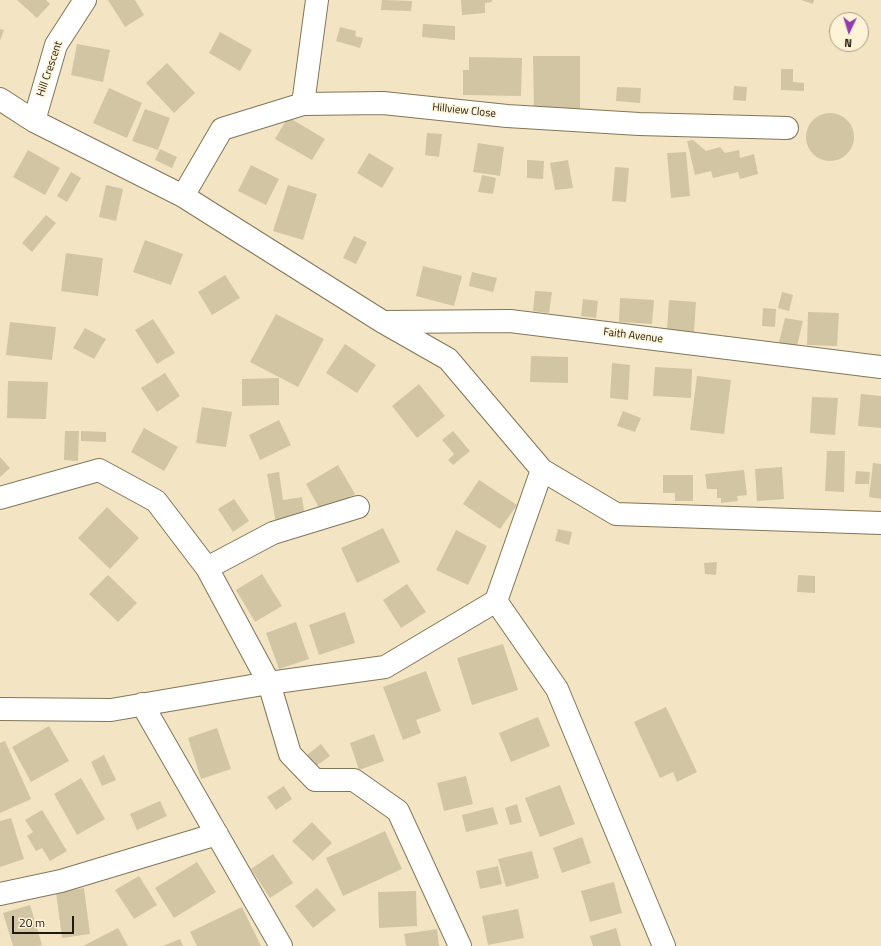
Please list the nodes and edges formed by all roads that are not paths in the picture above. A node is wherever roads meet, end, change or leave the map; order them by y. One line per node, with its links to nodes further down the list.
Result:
1 (85, 0): 5 (street, Hill Crescent)
2 (317, 0): 4 (street)
3 (0, 99): 5 (street)
4 (303, 104): 6 (street, Hillview Close); 7 (street, Hillview Close)
5 (34, 121): 7 (street)
6 (788, 128)
7 (183, 196): 8 (street)
8 (383, 322): 9 (street, Faith Avenue); 10 (street)
9 (881, 367)
10 (542, 470): 13 (street); 15 (street)
11 (0, 498): 14 (street)
12 (358, 508): 14 (street)
13 (881, 523)
14 (207, 568): 16 (street)
15 (496, 601): 16 (street); 23 (street)
16 (269, 683): 17 (street); 22 (street)
17 (142, 704): 18 (street); 19 (street)
18 (0, 709)
19 (217, 834): 20 (street); 21 (street)
20 (0, 894)
21 (281, 946)
22 (460, 946)
23 (664, 946)

